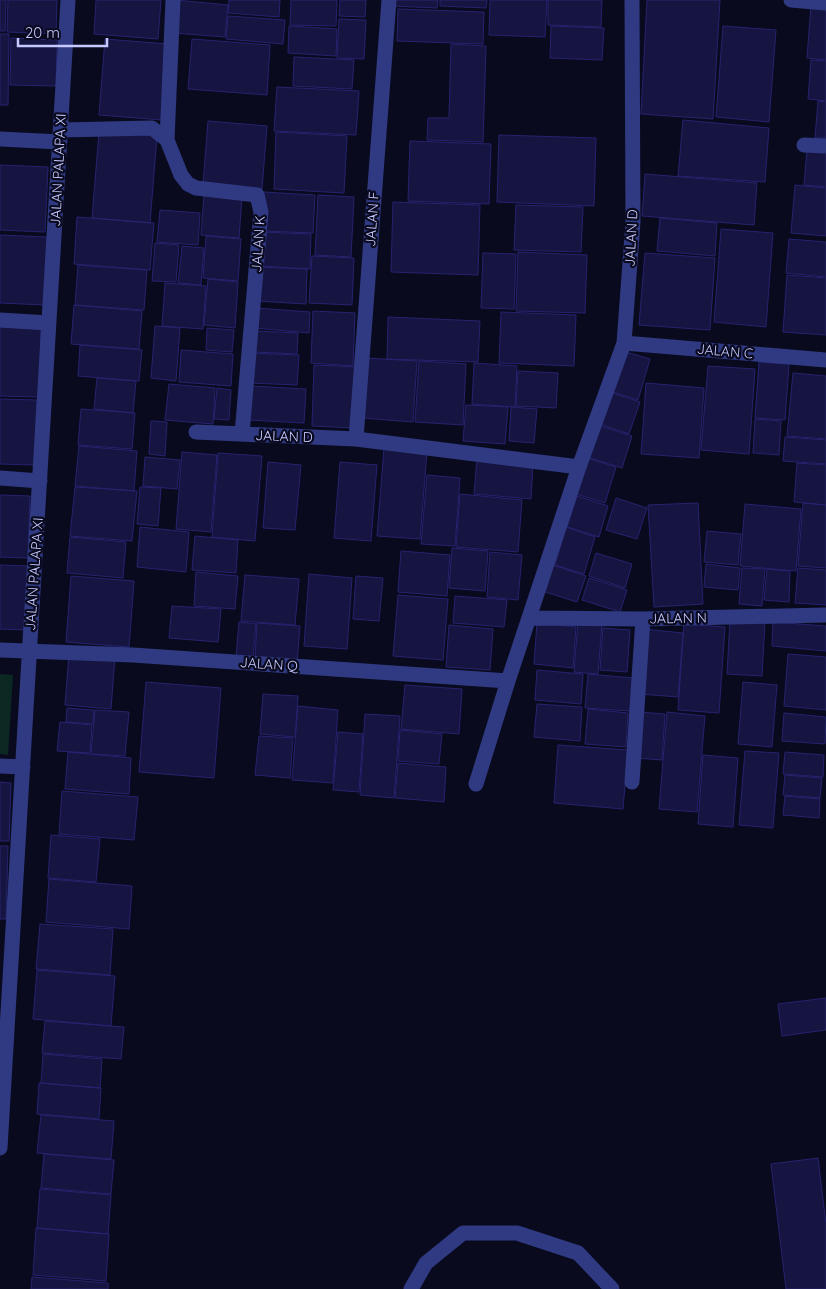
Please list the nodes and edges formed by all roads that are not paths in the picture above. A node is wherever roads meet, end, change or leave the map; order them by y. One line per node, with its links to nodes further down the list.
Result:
1 (68, 0): 7 (street, JALAN PALAPA XI)
2 (173, 0): 9 (street)
3 (389, 0): 18 (street, JALAN F)
4 (632, 0): 14 (street, JALAN D)
5 (791, 0): 6 (street)
6 (826, 3)
7 (60, 136): 8 (street); 9 (street); 13 (street, JALAN PALAPA XI)
8 (0, 138)
9 (167, 140): 17 (street, JALAN K)
10 (804, 144): 11 (street)
11 (826, 146)
12 (0, 320): 13 (street)
13 (49, 323): 21 (street, JALAN PALAPA XI)
14 (624, 343): 15 (street, JALAN C); 19 (street, JALAN D)
15 (826, 360)
16 (196, 432): 17 (street, JALAN D)
17 (242, 434): 18 (street, JALAN D)
18 (356, 439): 19 (street, JALAN D)
19 (579, 467): 23 (street, JALAN D)
20 (0, 478): 21 (street)
21 (40, 480): 26 (street, JALAN PALAPA XI)
22 (826, 615): 24 (street, JALAN N)
23 (530, 618): 24 (street, JALAN N); 27 (street, JALAN D)
24 (643, 619): 30 (street)
25 (0, 650): 26 (street, JALAN Q)
26 (30, 651): 27 (street, JALAN Q); 29 (street, JALAN PALAPA XI)
27 (508, 681): 31 (street, JALAN D)
28 (0, 766): 29 (street)
29 (23, 768): 32 (street, JALAN PALAPA XI)
30 (632, 782)
31 (476, 784)
32 (6, 956): 33 (street, JALAN PALAPA XI)
33 (0, 1138)
34 (411, 1289): 35 (street)
35 (612, 1289)

